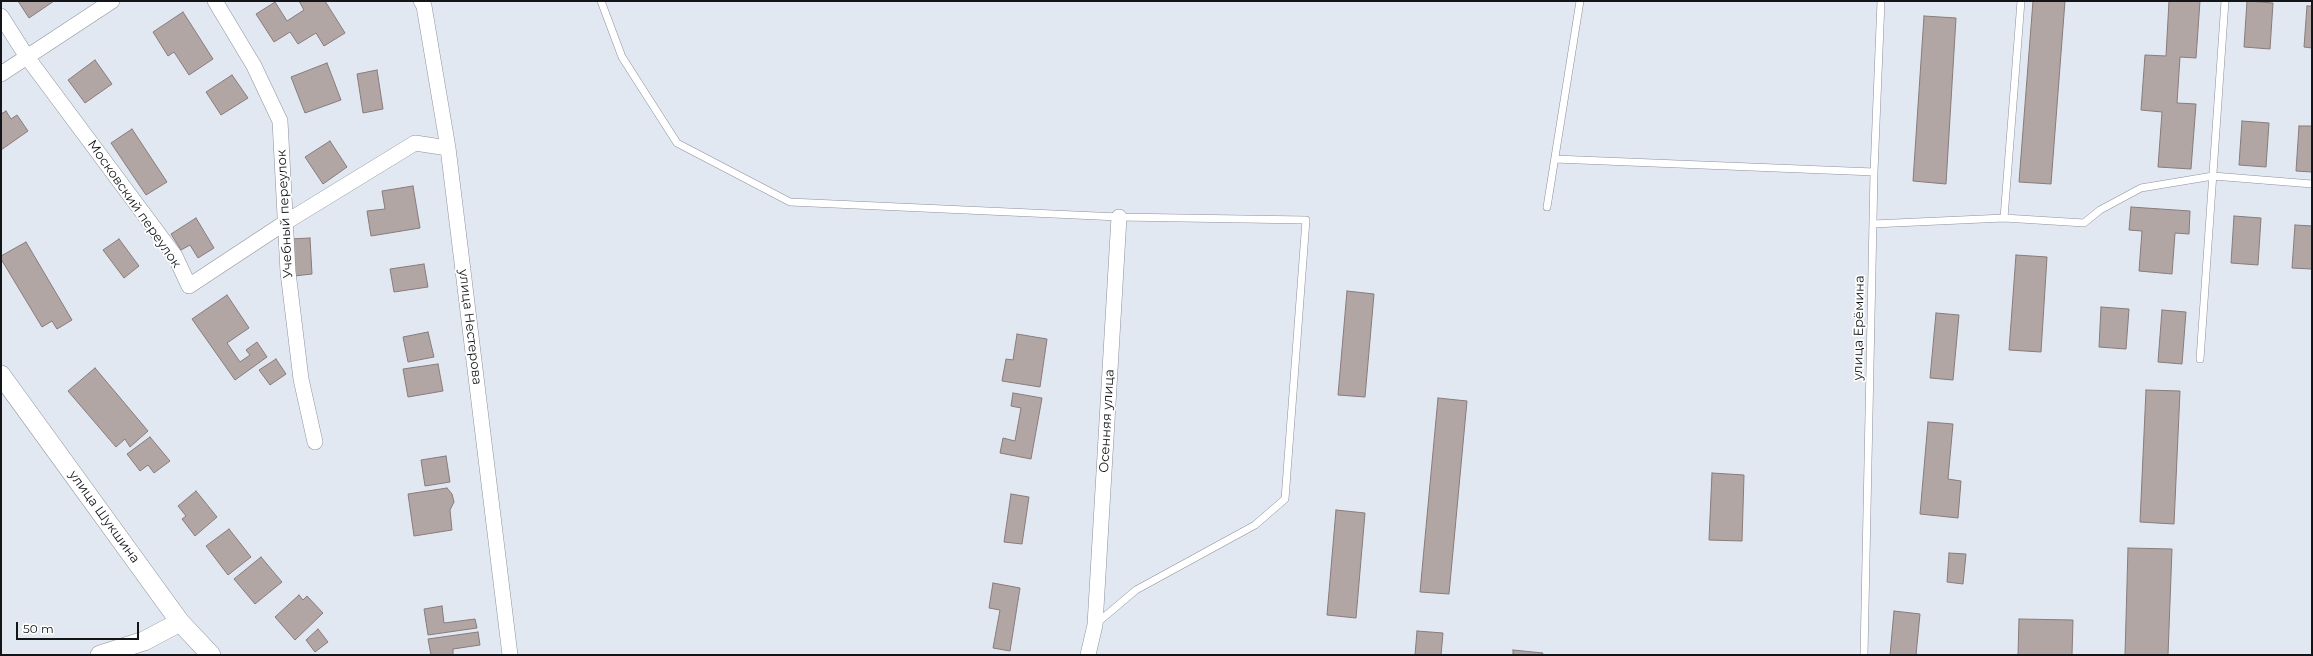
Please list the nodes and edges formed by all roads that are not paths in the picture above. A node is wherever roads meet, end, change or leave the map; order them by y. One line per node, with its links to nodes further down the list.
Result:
1 (112, 1): 10 (street)
2 (215, 1): 20 (street, Учебный переулок)
3 (421, 1): 12 (street, улица Нестерова)
4 (601, 1): 18 (lane)
5 (1580, 1): 13 (lane)
6 (1881, 1): 14 (lane, улица Ерёмина)
7 (2021, 1): 19 (lane)
8 (2225, 1): 15 (lane)
9 (1, 16): 10 (street, Московский переулок)
10 (26, 57): 11 (street); 20 (street, Московский переулок)
11 (1, 74)
12 (448, 148): 20 (street, Московский переулок); 29 (street, улица Нестерова)
13 (1555, 159): 14 (lane); 17 (lane)
14 (1874, 172): 21 (lane, улица Ерёмина)
15 (2213, 176): 16 (lane); 19 (lane); 22 (lane)
16 (2312, 184)
17 (1547, 207)
18 (1119, 217): 26 (street, Осенняя улица); 26 (lane)
19 (2004, 218): 21 (lane)
20 (286, 222): 24 (street, Учебный переулок)
21 (1873, 224): 31 (lane, улица Ерёмина)
22 (2200, 359)
23 (1, 375): 25 (street, улица Шукшина)
24 (315, 442)
25 (180, 622): 27 (street); 28 (street, улица Шукшина)
26 (1095, 624): 30 (street, Осенняя улица)
27 (100, 655)
28 (210, 655)
29 (510, 655)
30 (1088, 655)
31 (1864, 655)

